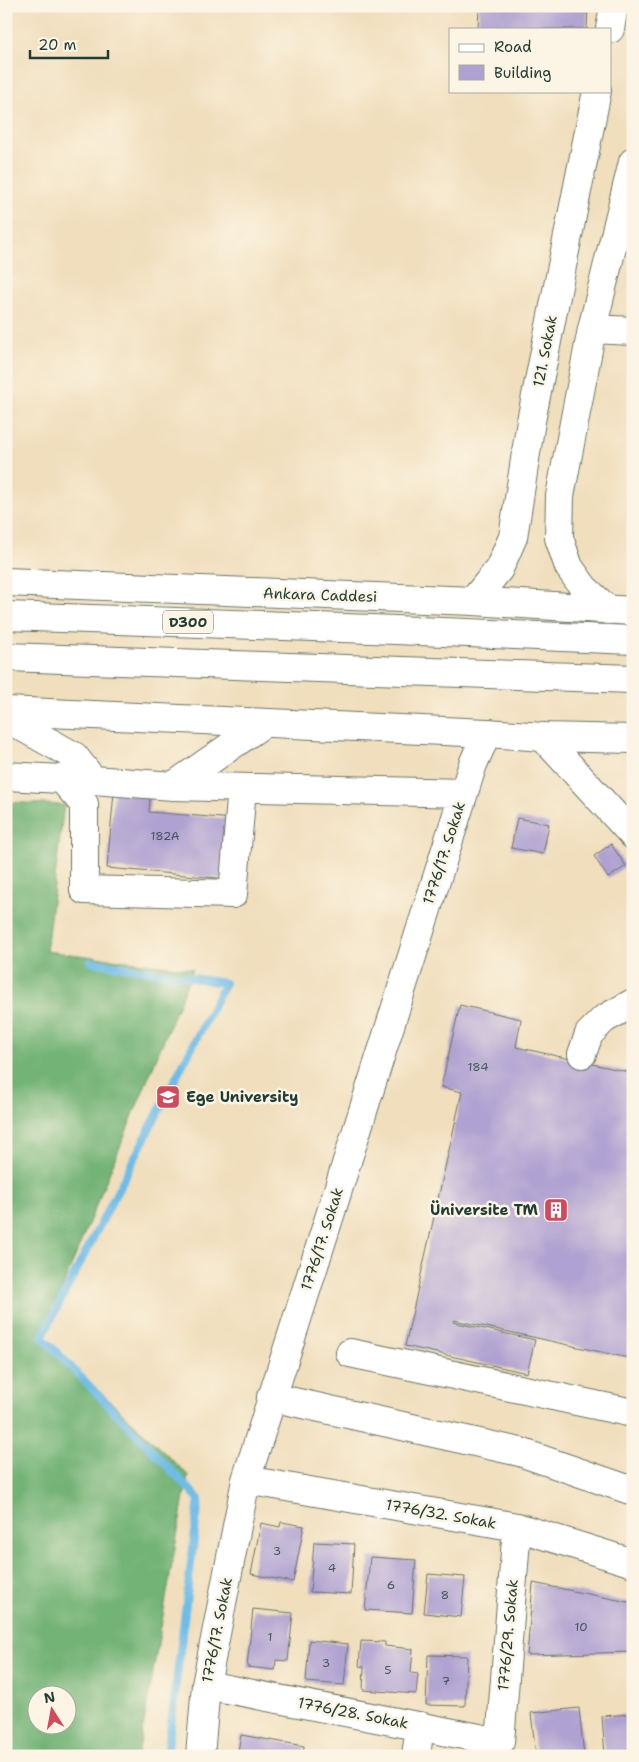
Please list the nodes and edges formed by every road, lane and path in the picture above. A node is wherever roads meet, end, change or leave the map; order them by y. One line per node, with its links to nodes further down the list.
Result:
1 (614, 6): 2 (main road)
2 (610, 28)
3 (597, 92): 8 (main road, 121. Sokak)
4 (633, 162): 5 (main road)
5 (592, 329): 6 (main road); 9 (main road)
6 (633, 331)
7 (6, 582): 8 (main road, Ankara Caddesi)
8 (474, 601): 9 (main road, Ankara Caddesi)
9 (621, 610)
10 (6, 616): 11 (main road, D300)
11 (633, 640)
12 (6, 657): 13 (main road)
13 (633, 679)
14 (6, 711): 16 (main road)
15 (6, 718): 22 (main road)
16 (264, 723): 17 (main road); 23 (main road)
17 (487, 733): 18 (main road); 25 (main road, 1776/17. Sokak)
18 (543, 737): 19 (main road); 26 (main road)
19 (633, 739)
20 (6, 776): 21 (main road)
21 (62, 779): 22 (main road); 24 (main road)
22 (93, 780): 23 (main road)
23 (173, 786): 24 (main road)
24 (242, 788): 25 (main road)
25 (464, 793): 30 (main road, 1776/17. Sokak)
26 (633, 835)
27 (633, 1003): 28 (main road)
28 (582, 1054)
29 (350, 1353): 31 (main road)
30 (271, 1397): 32 (main road, 1776/17. Sokak); 33 (main road)
31 (633, 1413)
32 (246, 1480): 34 (main road, 1776/32. Sokak); 36 (main road, 1776/17. Sokak)
33 (633, 1491)
34 (517, 1527): 35 (main road, 1776/32. Sokak); 38 (main road, 1776/29. Sokak)
35 (633, 1563)
36 (206, 1685): 37 (main road, 1776/28. Sokak); 39 (main road, 1776/17. Sokak)
37 (420, 1726): 38 (main road, 1776/28. Sokak); 40 (main road)
38 (500, 1742)
39 (200, 1756)
40 (416, 1756)

